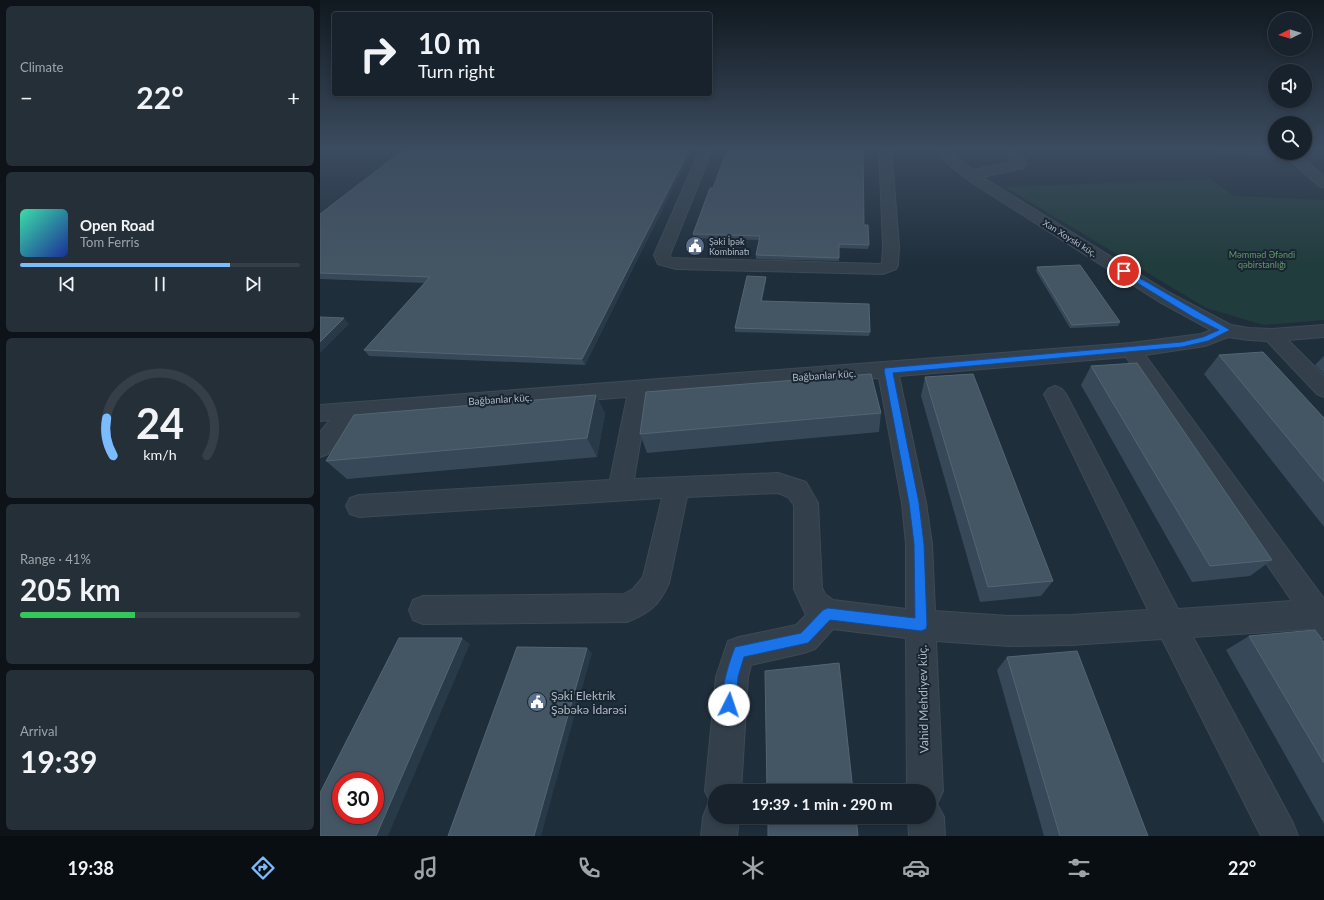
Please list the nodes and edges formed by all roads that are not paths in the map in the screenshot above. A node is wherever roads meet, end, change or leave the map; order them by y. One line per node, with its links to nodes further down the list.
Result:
1 (690, 187): 2 (street)
2 (887, 187)
3 (989, 187): 4 (street, Xan Xoyski küç.)
4 (1226, 330): 6 (street); 7 (street, Bağbanlar küç.)
5 (1324, 331): 6 (street)
6 (1272, 335): 10 (street)
7 (1131, 350): 8 (street, Bağbanlar küç.); 20 (street)
8 (888, 370): 9 (street, Bağbanlar küç.); 22 (street, Vahid Mehdiyev küç.)
9 (638, 389): 12 (street, Bağbanlar küç.); 16 (street)
10 (1324, 389)
11 (1054, 394): 21 (street)
12 (350, 411): 13 (street, Bağbanlar küç.); 14 (street)
13 (320, 413)
14 (320, 448)
15 (677, 487): 16 (street); 18 (street); 19 (street)
16 (620, 490): 17 (street)
17 (359, 506)
18 (423, 610)
19 (828, 614): 22 (street); 23 (street)
20 (1321, 619): 21 (street)
21 (1170, 624): 22 (street); 29 (street)
22 (921, 625): 24 (street, Vahid Mehdiyev küç.)
23 (724, 784)
24 (925, 784)
25 (720, 824): 27 (street)
26 (926, 824): 28 (street)
27 (719, 836)
28 (927, 836)
29 (1280, 836)

